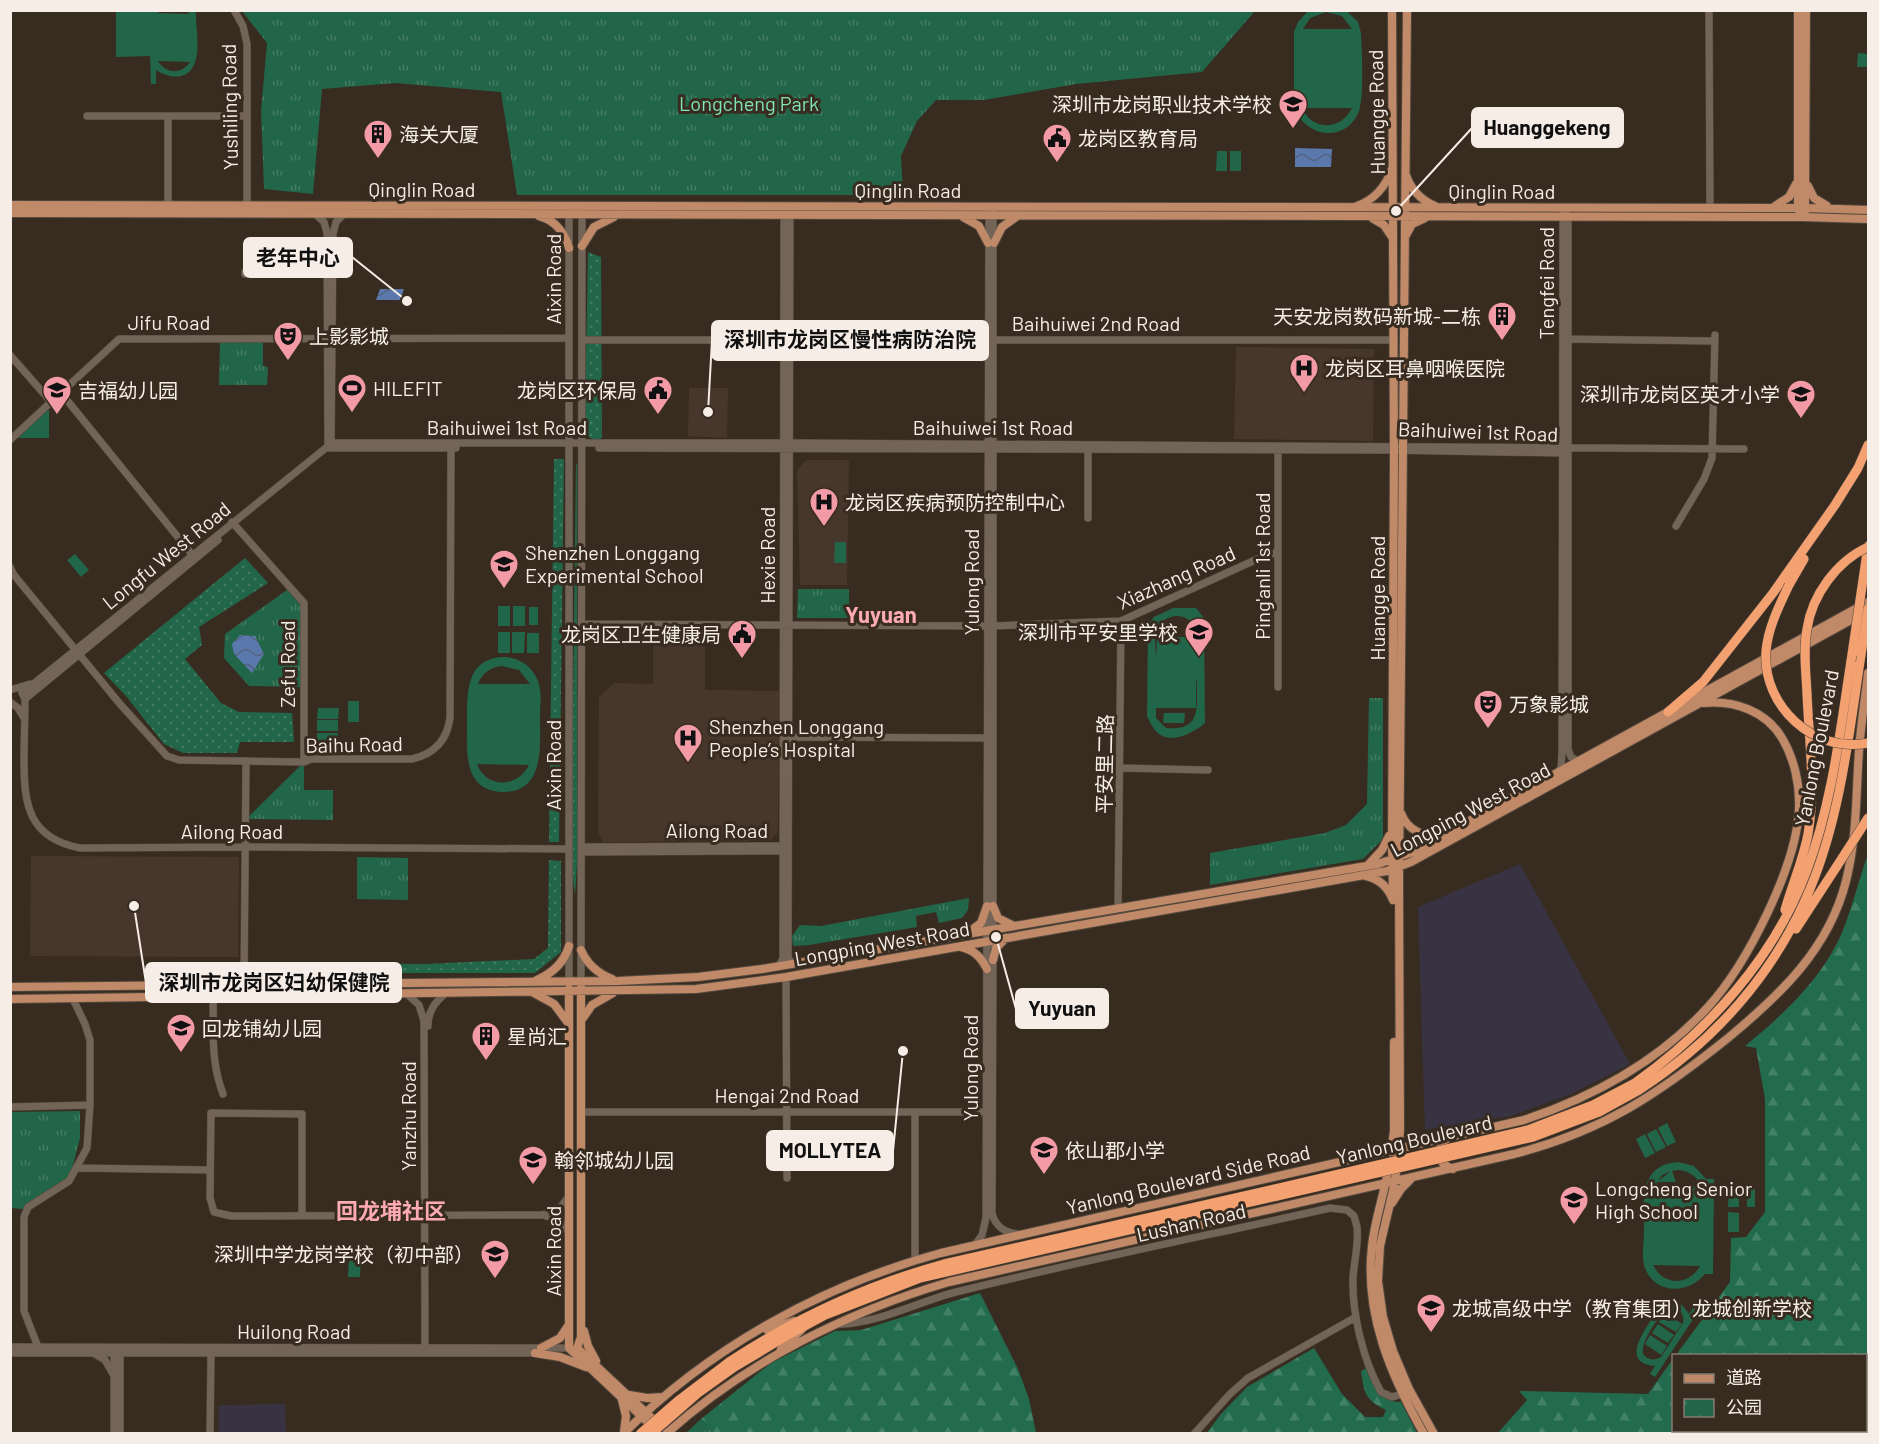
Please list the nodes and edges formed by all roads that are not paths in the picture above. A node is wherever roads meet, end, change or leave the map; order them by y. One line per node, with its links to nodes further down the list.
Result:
1 (234, 10): 9 (street, Yushiling Road)
2 (1392, 10): 10 (main road, Huangge Road)
3 (1407, 10): 11 (main road, Huangge Road)
4 (1708, 10): 19 (street)
5 (1798, 10): 12 (main road)
6 (1806, 10): 12 (main road)
7 (87, 116): 8 (street)
8 (168, 116): 9 (street); 14 (street)
9 (247, 116): 15 (street, Yushiling Road)
10 (1393, 164): 17 (main road); 27 (main road, Huangge Road)
11 (1405, 171): 18 (main road); 28 (main road, Huangge Road)
12 (1802, 173): 20 (main road); 21 (main road); 24 (main road)
13 (10, 205): 14 (main road, Qinglin Road)
14 (168, 205): 15 (main road, Qinglin Road)
15 (247, 205): 16 (main road, Qinglin Road)
16 (576, 206): 25 (main road, Qinglin Road); 33 (street, Aixin Road); 34 (street, Aixin Road)
17 (1354, 207): 26 (main road, Qinglin Road); 27 (main road, Qinglin Road)
18 (1442, 208): 28 (main road, Qinglin Road); 35 (main road, Qinglin Road)
19 (1710, 208): 20 (main road, Qinglin Road); 35 (main road, Qinglin Road)
20 (1768, 208): 24 (main road, Qinglin Road)
21 (1836, 208): 22 (main road); 24 (main road)
22 (1869, 210)
23 (1070, 211): 25 (main road, Qinglin Road); 26 (main road, Qinglin Road); 39 (main road, Qinglin Road)
24 (1802, 211): 35 (main road, Qinglin Road); 42 (main road)
25 (991, 212): 38 (main road, Qinglin Road); 39 (main road, Qinglin Road); 43 (street, Yulong Road)
26 (1311, 212): 40 (main road, Qinglin Road)
27 (1394, 212): 28 (main road, Qinglin Road); 40 (main road, Qinglin Road); 44 (main road, Huangge Road)
28 (1404, 212): 41 (main road, Qinglin Road); 45 (main road, Huangge Road)
29 (10, 213): 30 (main road, Qinglin Road)
30 (315, 214): 31 (main road, Qinglin Road); 49 (street)
31 (344, 214): 32 (main road, Qinglin Road); 49 (street)
32 (533, 214): 33 (main road, Qinglin Road); 47 (main road)
33 (569, 214): 34 (main road, Qinglin Road); 47 (street, Aixin Road)
34 (582, 214): 36 (main road, Qinglin Road); 46 (street, Aixin Road)
35 (1565, 214): 41 (main road, Qinglin Road); 50 (street, Tengfei Road)
36 (622, 215): 37 (main road, Qinglin Road); 46 (main road)
37 (787, 215): 38 (main road, Qinglin Road); 52 (street, Hexie Road)
38 (957, 215): 43 (main road)
39 (1022, 215): 43 (main road)
40 (1364, 216): 44 (main road)
41 (1432, 216): 45 (main road)
42 (1869, 219)
43 (991, 243): 53 (street, Yulong Road)
44 (1394, 244): 54 (main road, Huangge Road)
45 (1404, 244): 68 (main road, Huangge Road)
46 (582, 246): 51 (street, Aixin Road)
47 (570, 248): 48 (street, Aixin Road)
48 (569, 338): 49 (street); 60 (street, Aixin Road)
49 (330, 339): 56 (street, Jifu Road); 63 (street)
50 (1565, 339): 69 (street); 71 (street, Tengfei Road)
51 (582, 340): 52 (street, Baihuiwei 2nd Road); 61 (street, Aixin Road)
52 (787, 340): 53 (street, Baihuiwei 2nd Road); 64 (street, Hexie Road)
53 (991, 340): 54 (street, Baihuiwei 2nd Road); 65 (street, Yulong Road)
54 (1394, 340): 68 (main road, Huangge Road)
55 (10, 355): 57 (street)
56 (62, 394): 57 (street, Jifu Road); 78 (street)
57 (52, 403): 58 (street, Jifu Road)
58 (10, 440)
59 (451, 445): 60 (street, Baihuiwei 1st Road); 63 (street, Baihuiwei 1st Road); 101 (street, Baihu Road)
60 (569, 445): 61 (street, Baihuiwei 1st Road); 110 (street, Aixin Road)
61 (582, 445): 64 (street, Baihuiwei 1st Road); 83 (street, Aixin Road)
62 (1869, 445): 75 (highway)
63 (330, 446): 73 (street, Longfu West Road)
64 (787, 446): 65 (street, Baihuiwei 1st Road); 84 (street, Hexie Road)
65 (991, 447): 66 (street, Baihuiwei 1st Road); 85 (street, Yulong Road)
66 (1088, 447): 67 (street, Baihuiwei 1st Road); 72 (street)
67 (1278, 447): 68 (street, Baihuiwei 1st Road); 77 (street, Ping'anli 1st Road)
68 (1399, 448): 71 (street, Baihuiwei 1st Road); 105 (main road, Huangge Road); 107 (main road, Huangge Road)
69 (1713, 448): 70 (street, Baihuiwei 1st Road); 71 (street, Baihuiwei 1st Road); 74 (street)
70 (1744, 448)
71 (1564, 450): 100 (street, Tengfei Road); 104 (street, Tengfei Road)
72 (1088, 518)
73 (234, 524): 78 (street, Longfu West Road); 101 (street, Zefu Road)
74 (1676, 526)
75 (1812, 543): 94 (highway); 98 (highway, bridge)
76 (1869, 546): 123 (highway, Yanlong Boulevard, bridge); 123 (highway, bridge)
77 (1278, 552): 82 (street, Xiazhang Road); 89 (street, Ping'anli 1st Road)
78 (194, 557): 86 (street, Longfu West Road)
79 (10, 567): 86 (street, Baihu Road)
80 (1869, 602): 94 (main road, Longping West Road)
81 (1869, 610): 93 (main road, Longping West Road); 131 (highway, Yanlong Boulevard, bridge)
82 (1121, 621): 85 (street, Xiazhang Road); 102 (street, 平安里二路)
83 (582, 624): 84 (street, Xiazhang Road); 112 (street, Aixin Road)
84 (786, 625): 85 (street, Xiazhang Road); 96 (street, Hexie Road)
85 (990, 626): 97 (street, Yulong Road)
86 (78, 652): 88 (street, Longfu West Road); 91 (street, Longfu West Road); 99 (street, Baihu Road)
87 (1869, 673): 166 (main road)
88 (38, 680): 90 (street); 91 (street, Longfu West Road)
89 (1278, 687)
90 (10, 692): 91 (street)
91 (24, 696): 92 (street); 95 (street, Ailong Road)
92 (10, 700): 95 (street)
93 (1698, 704): 113 (main road, Longping West Road); 162 (main road, Yanlong Boulevard Side Road)
94 (1668, 712): 100 (main road, Longping West Road)
95 (25, 720): 109 (street, Ailong Road)
96 (786, 737): 97 (street); 111 (street, Hexie Road)
97 (990, 738): 119 (street, Yulong Road)
98 (1869, 743)
99 (246, 761): 101 (street, Baihu Road); 109 (street)
100 (1578, 761): 104 (main road, Longping West Road)
101 (304, 762)
102 (1120, 768): 103 (street); 120 (street, 平安里二路)
103 (1208, 770)
104 (1558, 772): 108 (main road, Longping West Road)
105 (1400, 809): 108 (main road); 113 (main road, Huangge Road)
106 (1869, 818): 131 (highway, bridge)
107 (1392, 827): 113 (main road, Huangge Road); 114 (main road)
108 (1445, 835): 113 (main road, Longping West Road)
109 (245, 847): 110 (street, Ailong Road); 141 (street)
110 (569, 849): 128 (street, Aixin Road)
111 (785, 849): 112 (street, Ailong Road); 133 (street, Hexie Road); 134 (street, Hexie Road)
112 (582, 850): 130 (street, Aixin Road)
113 (1396, 864): 114 (main road, Longping West Road); 115 (main road, Longping West Road); 117 (main road, Huangge Road); 163 (main road, Huangge Road)
114 (1365, 866): 116 (main road, Longping West Road)
115 (1362, 875): 116 (main road, Longping West Road); 117 (main road)
116 (1312, 880): 118 (main road, Longping West Road); 121 (main road, Longping West Road)
117 (1393, 900): 163 (main road, Huangge Road)
118 (1143, 904): 120 (main road, Longping West Road); 121 (main road)
119 (990, 906): 122 (main road); 124 (street, Yulong Road); 125 (main road)
120 (1118, 908): 122 (main road, Longping West Road)
121 (1145, 914): 126 (main road, Longping West Road)
122 (1018, 925): 124 (main road, Longping West Road)
123 (1778, 929): 154 (highway, Yanlong Boulevard)
124 (990, 930): 125 (main road, Longping West Road); 127 (street, Yulong Road)
125 (965, 934): 133 (main road, Longping West Road)
126 (1006, 938): 127 (main road, Longping West Road); 132 (main road)
127 (990, 941): 129 (main road, Longping West Road); 132 (street, Yulong Road); 135 (street, Yulong Road)
128 (569, 946): 137 (main road); 138 (street, Aixin Road)
129 (954, 947): 135 (main road); 136 (main road, Longping West Road)
130 (582, 950): 139 (street, Aixin Road); 140 (main road)
131 (1778, 953): 154 (highway, Yanlong Boulevard)
132 (993, 960): 161 (street, Yulong Road)
133 (792, 963): 134 (main road, Longping West Road)
134 (779, 966): 140 (main road, Longping West Road)
135 (987, 969): 161 (street, Yulong Road)
136 (786, 977): 144 (main road, Longping West Road); 159 (street)
137 (530, 981): 138 (main road, Longping West Road); 141 (main road, Longping West Road)
138 (569, 981): 139 (main road, Longping West Road); 146 (main road, Aixin Road)
139 (582, 981): 140 (main road, Longping West Road); 143 (main road, Aixin Road)
140 (618, 981)
141 (244, 984): 142 (main road, Longping West Road)
142 (10, 987)
143 (581, 991): 144 (main road, Longping West Road); 146 (main road, Longping West Road); 152 (main road, Aixin Road)
144 (622, 991): 152 (main road)
145 (531, 992): 146 (main road, Longping West Road); 147 (main road, Longping West Road); 153 (main road)
146 (569, 992): 153 (main road, Aixin Road)
147 (446, 993): 148 (main road, Longping West Road); 178 (street)
148 (407, 994): 149 (main road, Longping West Road); 178 (street, Yanzhu Road)
149 (213, 996): 151 (main road, Longping West Road); 155 (street)
150 (10, 999): 151 (main road, Longping West Road)
151 (73, 999): 156 (street)
152 (582, 1019): 153 (main road); 158 (main road, Aixin Road)
153 (569, 1020): 172 (main road, Aixin Road)
154 (1637, 1086): 186 (highway, Yanlong Boulevard, bridge)
155 (223, 1094)
156 (90, 1105): 157 (street); 165 (street)
157 (10, 1107)
158 (581, 1112): 159 (street, Hengai 2nd Road); 184 (main road, Aixin Road)
159 (787, 1112): 160 (street, Hengai 2nd Road); 168 (street)
160 (915, 1112): 161 (street, Hengai 2nd Road); 183 (street)
161 (989, 1112): 181 (street, Yulong Road); 182 (street, Yulong Road)
162 (1448, 1137): 163 (main road, Yanlong Boulevard Side Road); 166 (main road)
163 (1395, 1149): 164 (main road, Yanlong Boulevard Side Road); 170 (main road, Huangge Road)
164 (1335, 1162): 173 (main road); 181 (main road, Yanlong Boulevard Side Road)
165 (77, 1168): 167 (street); 191 (street)
166 (1453, 1169): 169 (main road)
167 (210, 1170): 176 (street); 176 (street)
168 (787, 1178)
169 (1414, 1178): 170 (main road); 174 (main road)
170 (1390, 1183): 171 (main road); 174 (main road, Huangge Road)
171 (1365, 1189): 173 (main road); 174 (main road)
172 (569, 1195): 177 (street); 180 (main road, Aixin Road)
173 (1339, 1195): 175 (main road)
174 (1384, 1209): 206 (main road); 220 (main road)
175 (1269, 1211): 179 (street); 188 (main road)
176 (302, 1215): 178 (street)
177 (543, 1215): 178 (street); 180 (street)
178 (426, 1217): 192 (street, Yanzhu Road)
179 (1271, 1221): 185 (street, Lushan Road); 188 (street, Lushan Road)
180 (569, 1234): 187 (main road, Aixin Road)
181 (1021, 1234): 182 (main road, Yanlong Boulevard Side Road)
182 (975, 1245): 183 (main road, Yanlong Boulevard Side Road)
183 (915, 1260): 189 (main road, Yanlong Boulevard Side Road)
184 (581, 1316): 194 (main road, Aixin Road); 203 (main road)
185 (1356, 1317): 206 (street, Lushan Road); 212 (street)
186 (805, 1321): 189 (main road); 200 (main road); 201 (highway, Yanlong Boulevard)
187 (569, 1323): 193 (main road); 194 (main road, Aixin Road)
188 (836, 1324): 200 (main road)
189 (753, 1334): 205 (main road, Yanlong Boulevard Side Road)
190 (10, 1347): 191 (street, Huilong Road)
191 (38, 1347): 195 (street, Huilong Road)
192 (425, 1350): 193 (street, Huilong Road); 195 (street, Huilong Road); 199 (street, Huilong Road)
193 (538, 1350): 194 (street, Huilong Road); 202 (main road)
194 (574, 1350): 202 (main road); 203 (main road)
195 (117, 1351): 197 (street, Huilong Road); 198 (street, Huilong Road); 204 (street)
196 (10, 1353): 197 (street, Huilong Road)
197 (89, 1353): 204 (street)
198 (141, 1353): 199 (street, Huilong Road); 204 (street)
199 (211, 1353): 215 (street)
200 (772, 1358): 209 (main road)
201 (731, 1365): 216 (highway, Yanlong Boulevard, bridge); 217 (highway, Yanlong Boulevard, bridge)
202 (592, 1370): 207 (main road)
203 (602, 1371): 207 (main road)
204 (117, 1375): 213 (street); 214 (street)
205 (674, 1389): 208 (main road, Yanlong Boulevard Side Road); 209 (main road)
206 (1403, 1394): 219 (main road)
207 (623, 1395): 208 (main road); 210 (main road); 211 (main road)
208 (664, 1397): 210 (main road, Yanlong Boulevard Side Road)
209 (694, 1411): 218 (main road)
210 (643, 1414): 211 (main road, Yanlong Boulevard Side Road); 218 (main road)
211 (623, 1433)
212 (1195, 1433)
213 (114, 1434)
214 (120, 1434)
215 (210, 1434)
216 (640, 1434)
217 (651, 1434)
218 (664, 1434)
219 (1424, 1434)
220 (1434, 1434)

